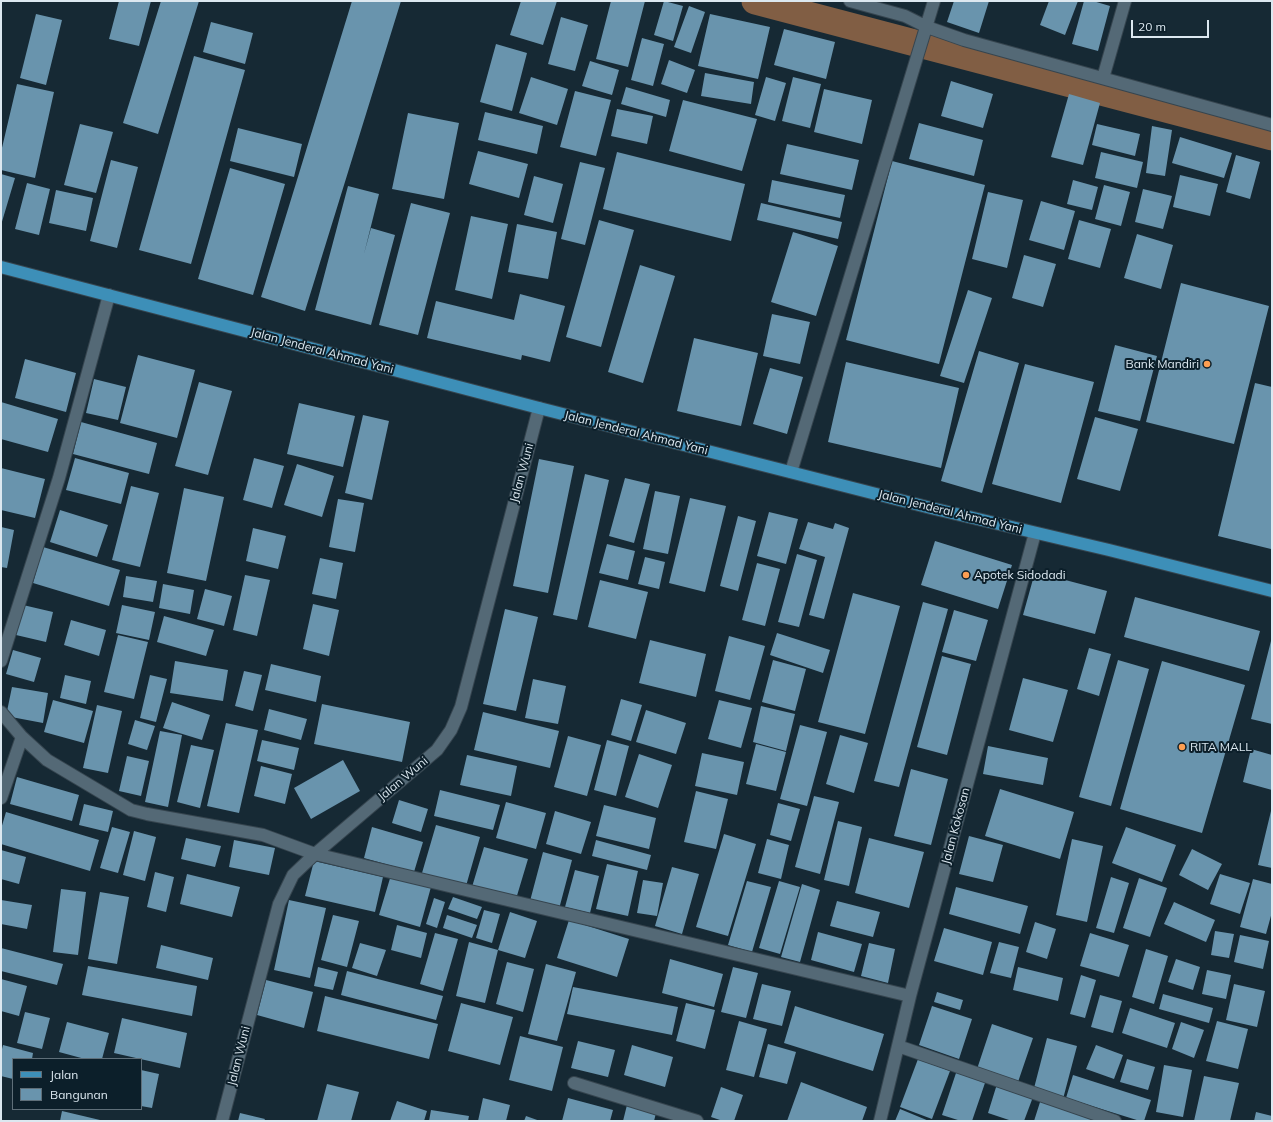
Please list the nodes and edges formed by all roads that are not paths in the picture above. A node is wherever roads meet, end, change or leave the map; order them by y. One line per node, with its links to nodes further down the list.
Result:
1 (850, 1): 4 (street)
2 (934, 1): 4 (street)
3 (1126, 1): 5 (street)
4 (925, 31): 5 (street); 10 (street)
5 (1103, 78): 6 (street)
6 (1272, 125)
7 (1, 267): 8 (main road, Jalan Jenderal Ahmad Yani)
8 (109, 295): 9 (main road, Jalan Jenderal Ahmad Yani); 13 (street)
9 (539, 408): 10 (main road, Jalan Jenderal Ahmad Yani); 17 (street, Jalan Wuni)
10 (791, 472): 11 (main road, Jalan Jenderal Ahmad Yani)
11 (1035, 533): 12 (main road, Jalan Jenderal Ahmad Yani); 18 (street, Jalan Kokosan)
12 (1272, 591)
13 (1, 661)
14 (1, 712): 15 (street)
15 (22, 737): 16 (street); 17 (street)
16 (1, 798)
17 (315, 854): 18 (street); 21 (street, Jalan Wuni)
18 (910, 996): 19 (street, Jalan Kokosan)
19 (898, 1046): 23 (street, Jalan Kokosan); 24 (street)
20 (574, 1083): 22 (street)
21 (222, 1121)
22 (697, 1121)
23 (880, 1121)
24 (1115, 1121)

